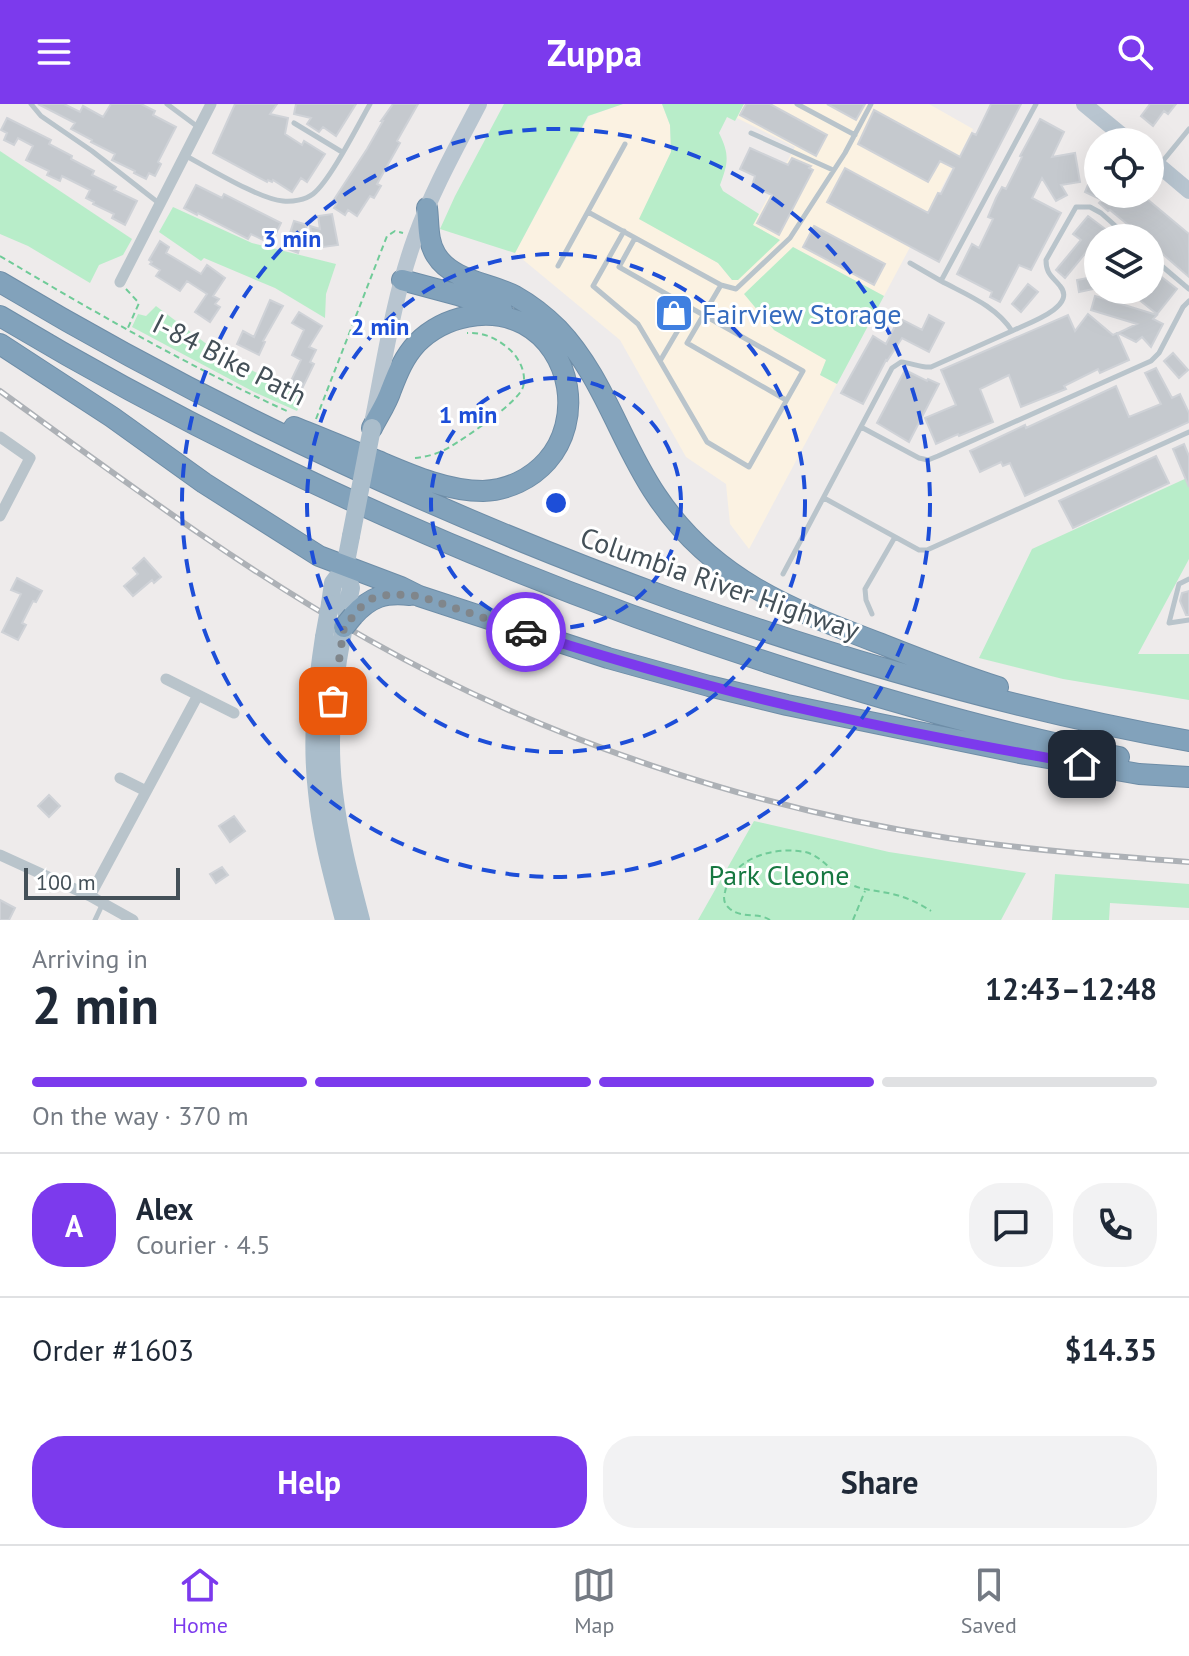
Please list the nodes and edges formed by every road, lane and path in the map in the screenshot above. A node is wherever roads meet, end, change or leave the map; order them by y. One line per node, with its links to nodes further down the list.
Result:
1 (31, 104): 23 (lane)
2 (167, 104): 11 (lane)
3 (211, 104): 11 (street)
4 (370, 104): 17 (lane)
5 (479, 104): 24 (main road)
6 (797, 104): 15 (lane)
7 (871, 104): 15 (lane)
8 (1036, 104): 36 (lane)
9 (1084, 104): 12 (main road)
10 (294, 123): 17 (lane)
11 (199, 128): 19 (street)
12 (1113, 128)
13 (1189, 129): 18 (lane)
14 (751, 133): 20 (lane)
15 (855, 135): 20 (lane)
16 (625, 144): 25 (lane)
17 (342, 152): 19 (lane)
18 (1164, 153)
19 (185, 155): 23 (street)
20 (833, 170): 39 (lane)
21 (1164, 170): 22 (main road)
22 (1189, 191)
23 (160, 204): 38 (street)
24 (427, 208): 28 (main road); 35 (highway)
25 (588, 212): 27 (lane); 32 (lane)
26 (1113, 224): 47 (lane)
27 (624, 231): 29 (lane); 50 (lane)
28 (416, 235): 34 (main road); 54 (path)
29 (635, 238): 39 (lane); 42 (lane)
30 (0, 256): 46 (path, I-84 Bike Path)
31 (910, 263): 36 (lane)
32 (558, 266)
33 (1164, 268): 40 (lane)
34 (404, 274): 35 (highway); 45 (highway); 56 (main road)
35 (471, 280): 73 (highway)
36 (941, 281): 47 (lane)
37 (0, 282): 51 (highway, Columbia River Highway)
38 (120, 282): 46 (path, I-84 Bike Path)
39 (721, 285): 43 (lane)
40 (1189, 289)
41 (1189, 301): 55 (lane)
42 (691, 308): 43 (lane); 50 (lane)
43 (703, 314): 52 (lane); 52 (lane)
44 (0, 316): 75 (highway, Columbia River Highway)
45 (523, 324): 51 (highway); 56 (highway)
46 (127, 330): 53 (path, I-84 Bike Path)
47 (1012, 331): 55 (lane)
48 (461, 334): 59 (path)
49 (0, 344): 63 (highway)
50 (660, 361): 52 (lane)
51 (212, 400): 73 (highway, Columbia River Highway)
52 (786, 400)
53 (288, 412)
54 (315, 424)
55 (861, 427): 60 (lane)
56 (372, 428): 63 (main road, bridge)
57 (1189, 432): 62 (lane)
58 (0, 437): 61 (street)
59 (407, 459)
60 (824, 498): 62 (lane); 64 (lane)
61 (0, 516)
62 (895, 537): 67 (lane)
63 (345, 567): 66 (highway); 69 (main road)
64 (783, 574)
65 (1189, 579): 68 (lane)
66 (419, 596): 69 (highway); 76 (highway)
67 (872, 614)
68 (1189, 620)
69 (340, 624): 86 (main road); 87 (main road)
70 (166, 679): 71 (street)
71 (198, 695): 72 (street); 78 (street)
72 (234, 713)
73 (1092, 722): 74 (highway, Columbia River Highway)
74 (1189, 741)
75 (1189, 770)
76 (1189, 777)
77 (120, 778): 78 (street)
78 (146, 791): 81 (street)
79 (0, 855): 81 (street)
80 (866, 890): 83 (path); 88 (path); 89 (path)
81 (90, 896): 82 (street)
82 (104, 903): 84 (lane); 85 (street)
83 (931, 911)
84 (95, 920)
85 (133, 920)
86 (344, 920)
87 (361, 920)
88 (770, 920)
89 (853, 920)

